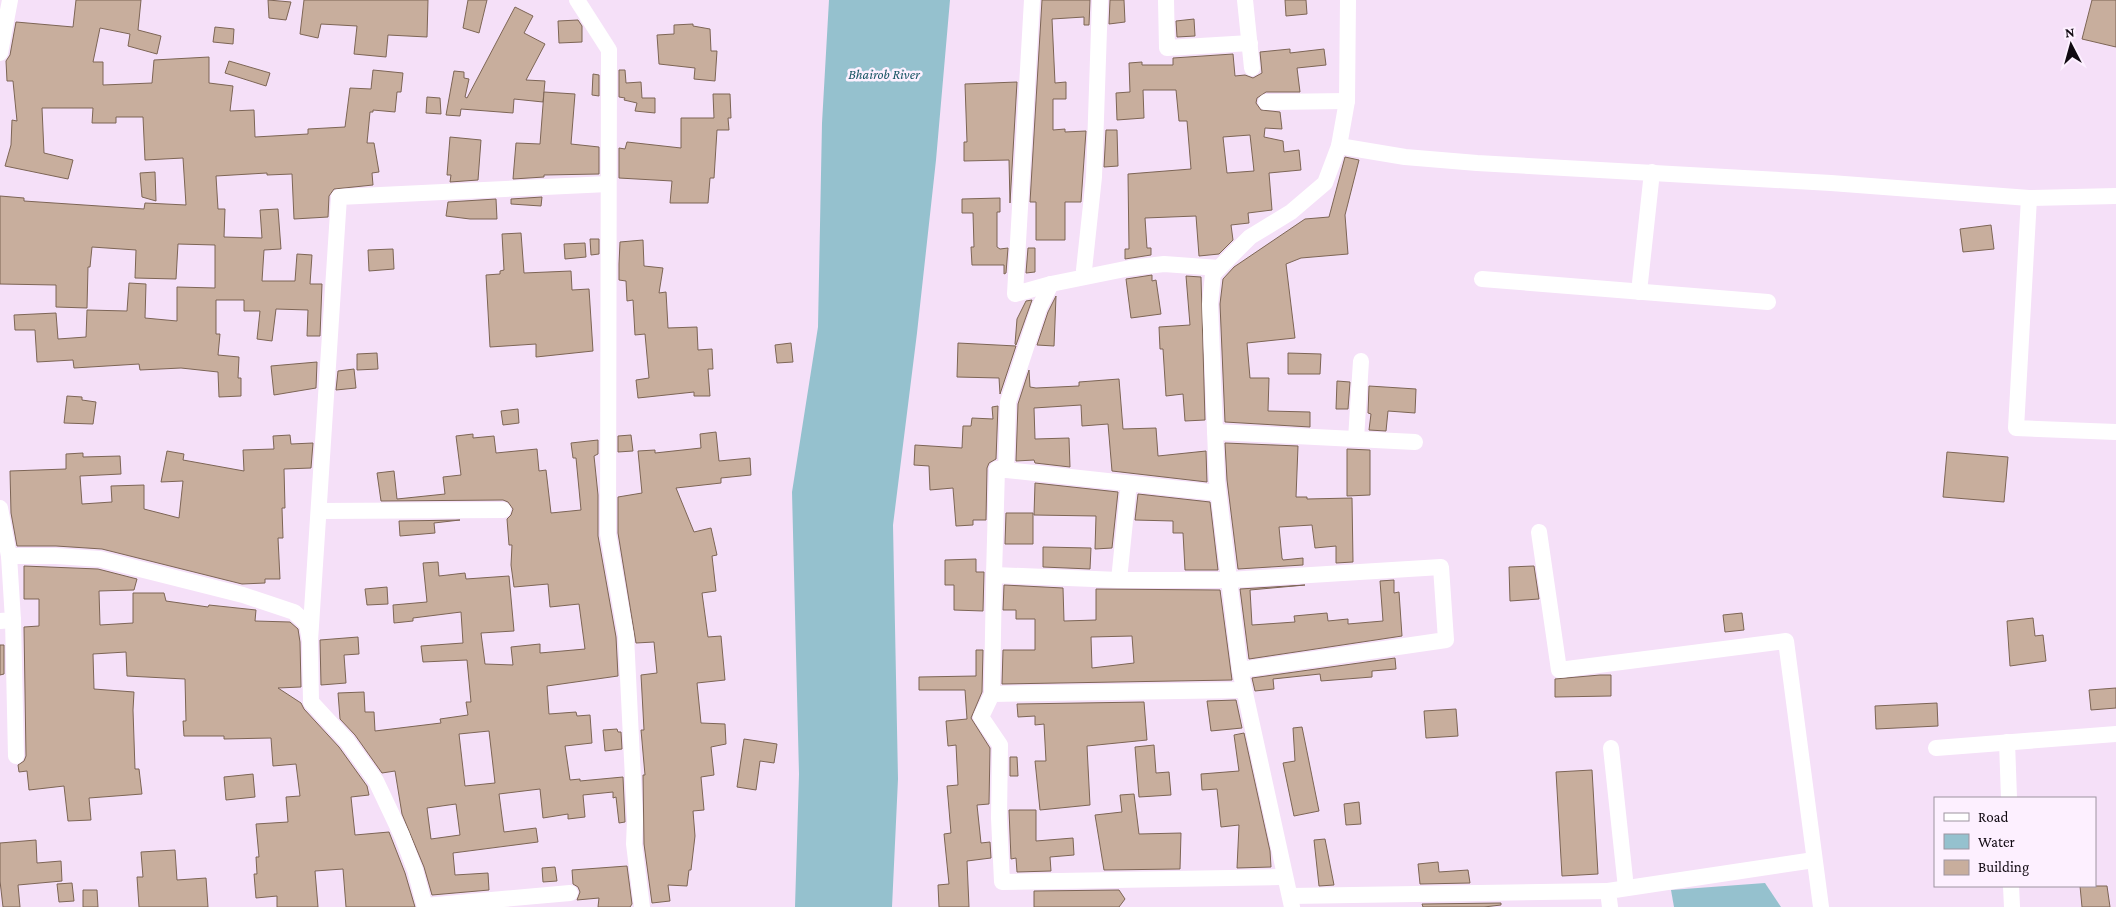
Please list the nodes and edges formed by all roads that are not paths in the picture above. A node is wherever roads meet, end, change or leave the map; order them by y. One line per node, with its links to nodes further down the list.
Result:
1 (10, 0): 9 (street)
2 (577, 0): 15 (street)
3 (1032, 0): 21 (street)
4 (1100, 0): 19 (street)
5 (1166, 0): 8 (street)
6 (1245, 0): 8 (street)
7 (1348, 0): 11 (street)
8 (1250, 43): 10 (street)
9 (0, 53)
10 (1252, 68)
11 (1347, 101): 12 (street); 13 (street)
12 (1266, 102)
13 (1338, 146): 14 (street); 18 (street)
14 (1652, 172): 17 (street); 22 (street)
15 (608, 184): 34 (street); 59 (street)
16 (2116, 196): 17 (street)
17 (2029, 198): 26 (street)
18 (1219, 268): 21 (street); 25 (street)
19 (1084, 270)
20 (1482, 279): 22 (street)
21 (1051, 284): 29 (street)
22 (1639, 292): 23 (street)
23 (1768, 302)
24 (1361, 361): 27 (street)
25 (1215, 432): 27 (street); 31 (street)
26 (2116, 432)
27 (1356, 439): 28 (street)
28 (1415, 442)
29 (1006, 470): 31 (street); 37 (street)
30 (1128, 492): 38 (street)
31 (1218, 493): 39 (street)
32 (0, 508): 36 (street)
33 (503, 510): 34 (street)
34 (318, 511): 41 (street)
35 (1539, 532): 51 (street)
36 (8, 556): 40 (street); 41 (street)
37 (994, 575): 38 (street); 44 (street)
38 (1119, 580): 39 (street)
39 (1229, 580): 42 (street); 42 (street)
40 (7, 621): 49 (street)
41 (310, 641): 58 (street)
42 (1240, 670): 43 (street)
43 (1244, 690): 44 (street); 57 (street)
44 (992, 694): 52 (street)
45 (2116, 734): 46 (street)
46 (2007, 742): 48 (street); 50 (street)
47 (1611, 748): 54 (street)
48 (1936, 748)
49 (16, 756)
50 (2008, 797)
51 (1814, 860): 54 (street); 61 (street)
52 (1280, 877)
53 (2011, 887): 62 (street)
54 (1626, 888): 55 (street)
55 (1608, 891): 57 (street); 60 (street)
56 (570, 893): 58 (street)
57 (1291, 902)
58 (425, 907)
59 (642, 907)
60 (1610, 907)
61 (1821, 907)
62 (2012, 907)

